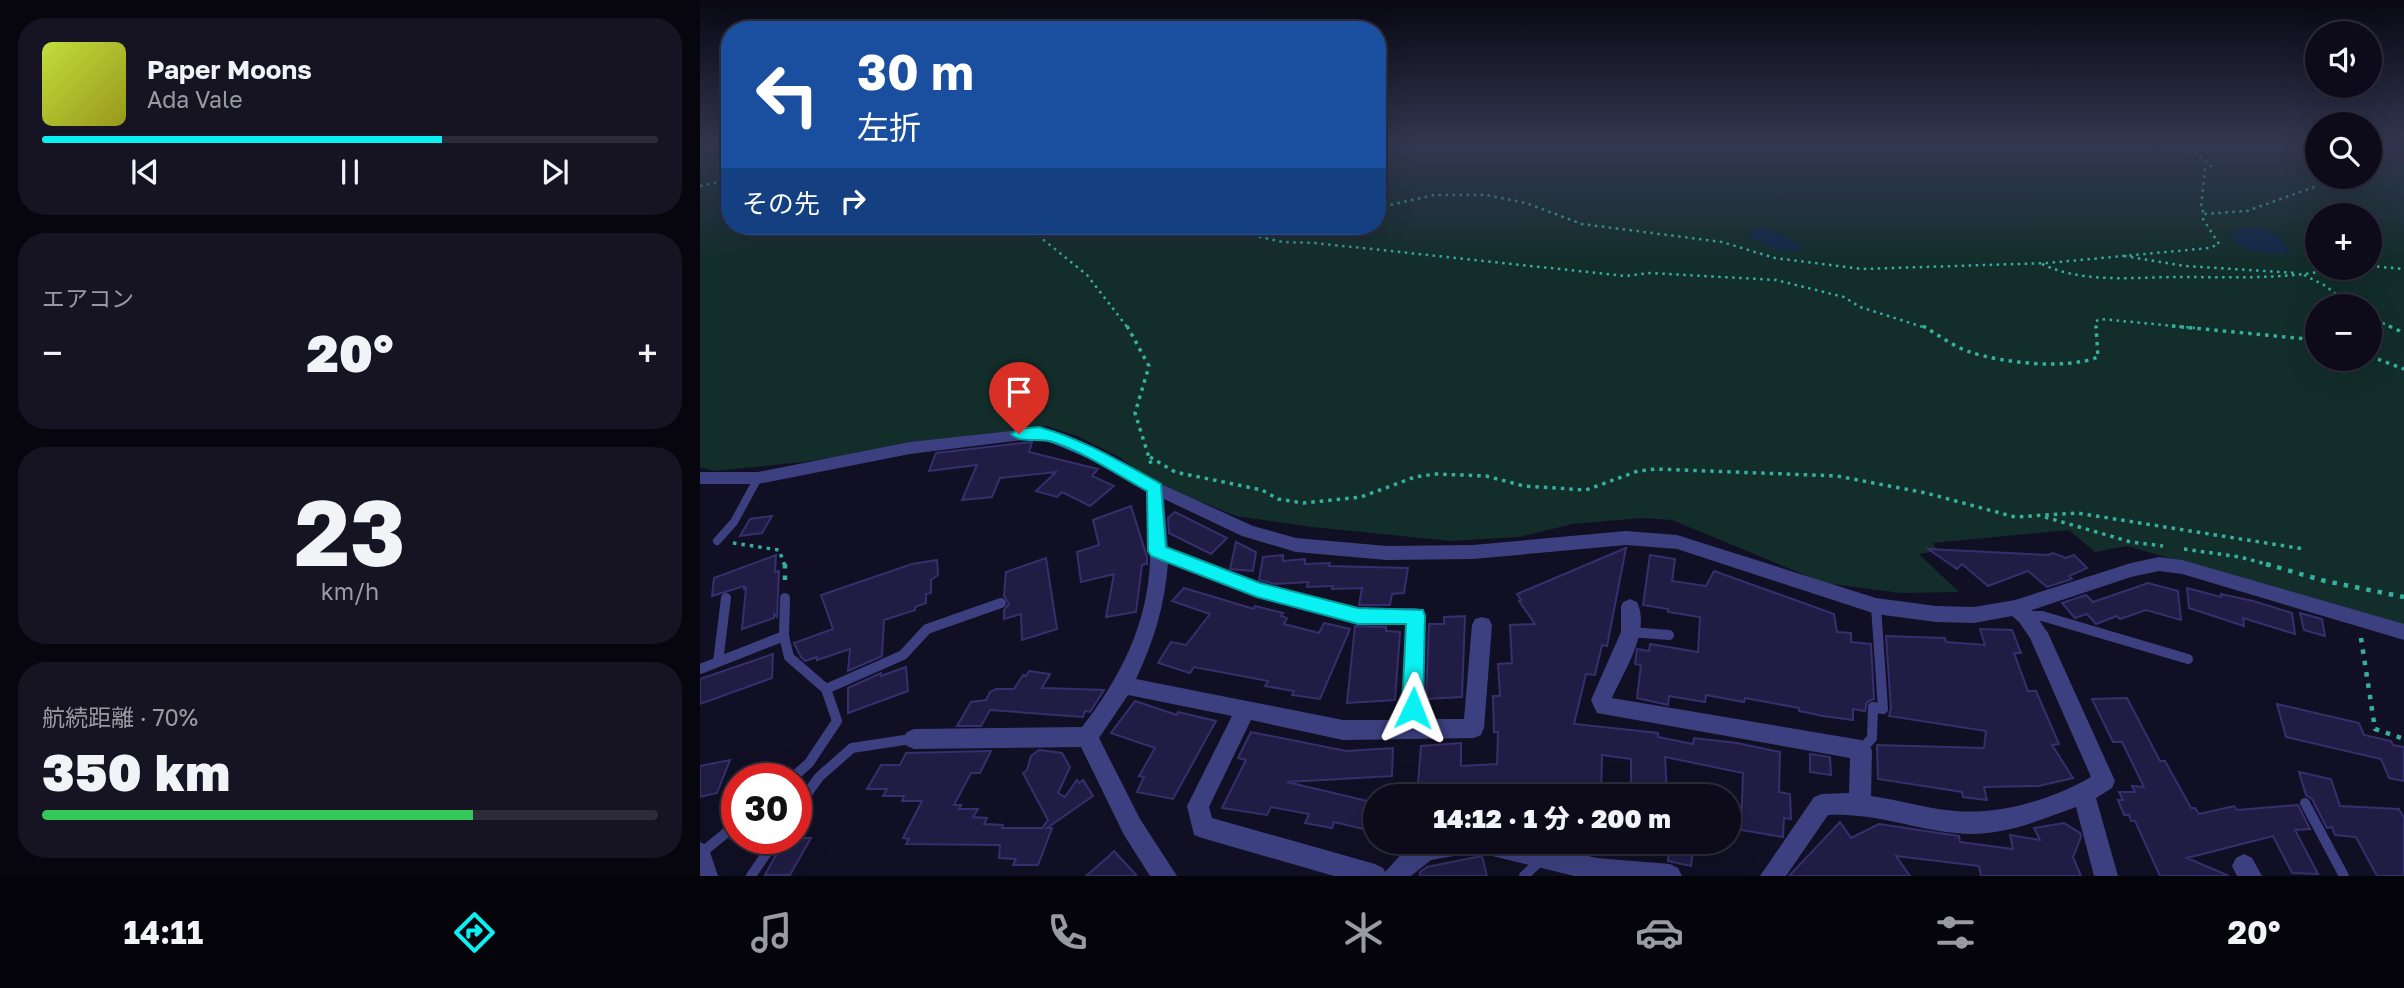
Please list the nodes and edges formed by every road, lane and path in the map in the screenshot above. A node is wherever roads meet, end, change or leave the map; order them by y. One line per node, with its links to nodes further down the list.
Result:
1 (2203, 185): 4 (path)
2 (2309, 189): 4 (path)
3 (1386, 206): 8 (path)
4 (2204, 214): 7 (path)
5 (1037, 235): 19 (path)
6 (1252, 235): 16 (path)
7 (2118, 255): 8 (path); 11 (path)
8 (2040, 263): 11 (path)
9 (2382, 267): 10 (path)
10 (2404, 269)
11 (2302, 274): 12 (path); 13 (path)
12 (2305, 274)
13 (2336, 294)
14 (2382, 323): 15 (path)
15 (2402, 332)
16 (2305, 338)
17 (2382, 361): 18 (path)
18 (2404, 369)
19 (1150, 457): 22 (path); 23 (path)
20 (700, 478): 21 (street)
21 (758, 478): 22 (street); 24 (lane)
22 (1155, 488): 28 (street); 33 (street)
23 (2042, 516): 25 (path); 27 (path)
24 (717, 541): 31 (path)
25 (2169, 546)
26 (2182, 548): 29 (path)
27 (2304, 550)
28 (1157, 551): 45 (street); 48 (street)
29 (2404, 597)
30 (726, 598): 43 (lane)
31 (785, 598): 41 (lane)
32 (1001, 603): 46 (lane)
33 (1876, 606): 35 (street); 52 (lane)
34 (1630, 607): 38 (street)
35 (2021, 612): 36 (street); 42 (lane); 55 (street)
36 (2358, 618): 39 (street); 51 (path)
37 (1482, 625): 48 (street)
38 (1631, 632): 40 (lane); 52 (street)
39 (2404, 632)
40 (1669, 635)
41 (784, 636): 43 (lane); 46 (lane)
42 (2188, 659)
43 (718, 662): 44 (lane)
44 (700, 669)
45 (1124, 685): 47 (street); 49 (street)
46 (826, 688): 53 (lane)
47 (1246, 709): 48 (street); 68 (street)
48 (1412, 730)
49 (1087, 737): 50 (street); 67 (street)
50 (914, 739): 54 (lane)
51 (2404, 739)
52 (1861, 750): 57 (street)
53 (810, 763)
54 (812, 786)
55 (2084, 793): 57 (street); 73 (street)
56 (2305, 803): 74 (lane)
57 (1860, 806): 72 (street)
58 (721, 837): 59 (lane)
59 (700, 854): 65 (street)
60 (766, 854): 66 (lane)
61 (1420, 854): 69 (street)
62 (1527, 854): 63 (street)
63 (1543, 858): 64 (street); 70 (lane)
64 (1597, 873): 71 (street)
65 (706, 876)
66 (751, 876)
67 (1166, 876)
68 (1375, 876)
69 (1395, 876)
70 (1524, 876)
71 (1670, 876)
72 (1772, 876)
73 (2106, 876)
74 (2344, 876)

